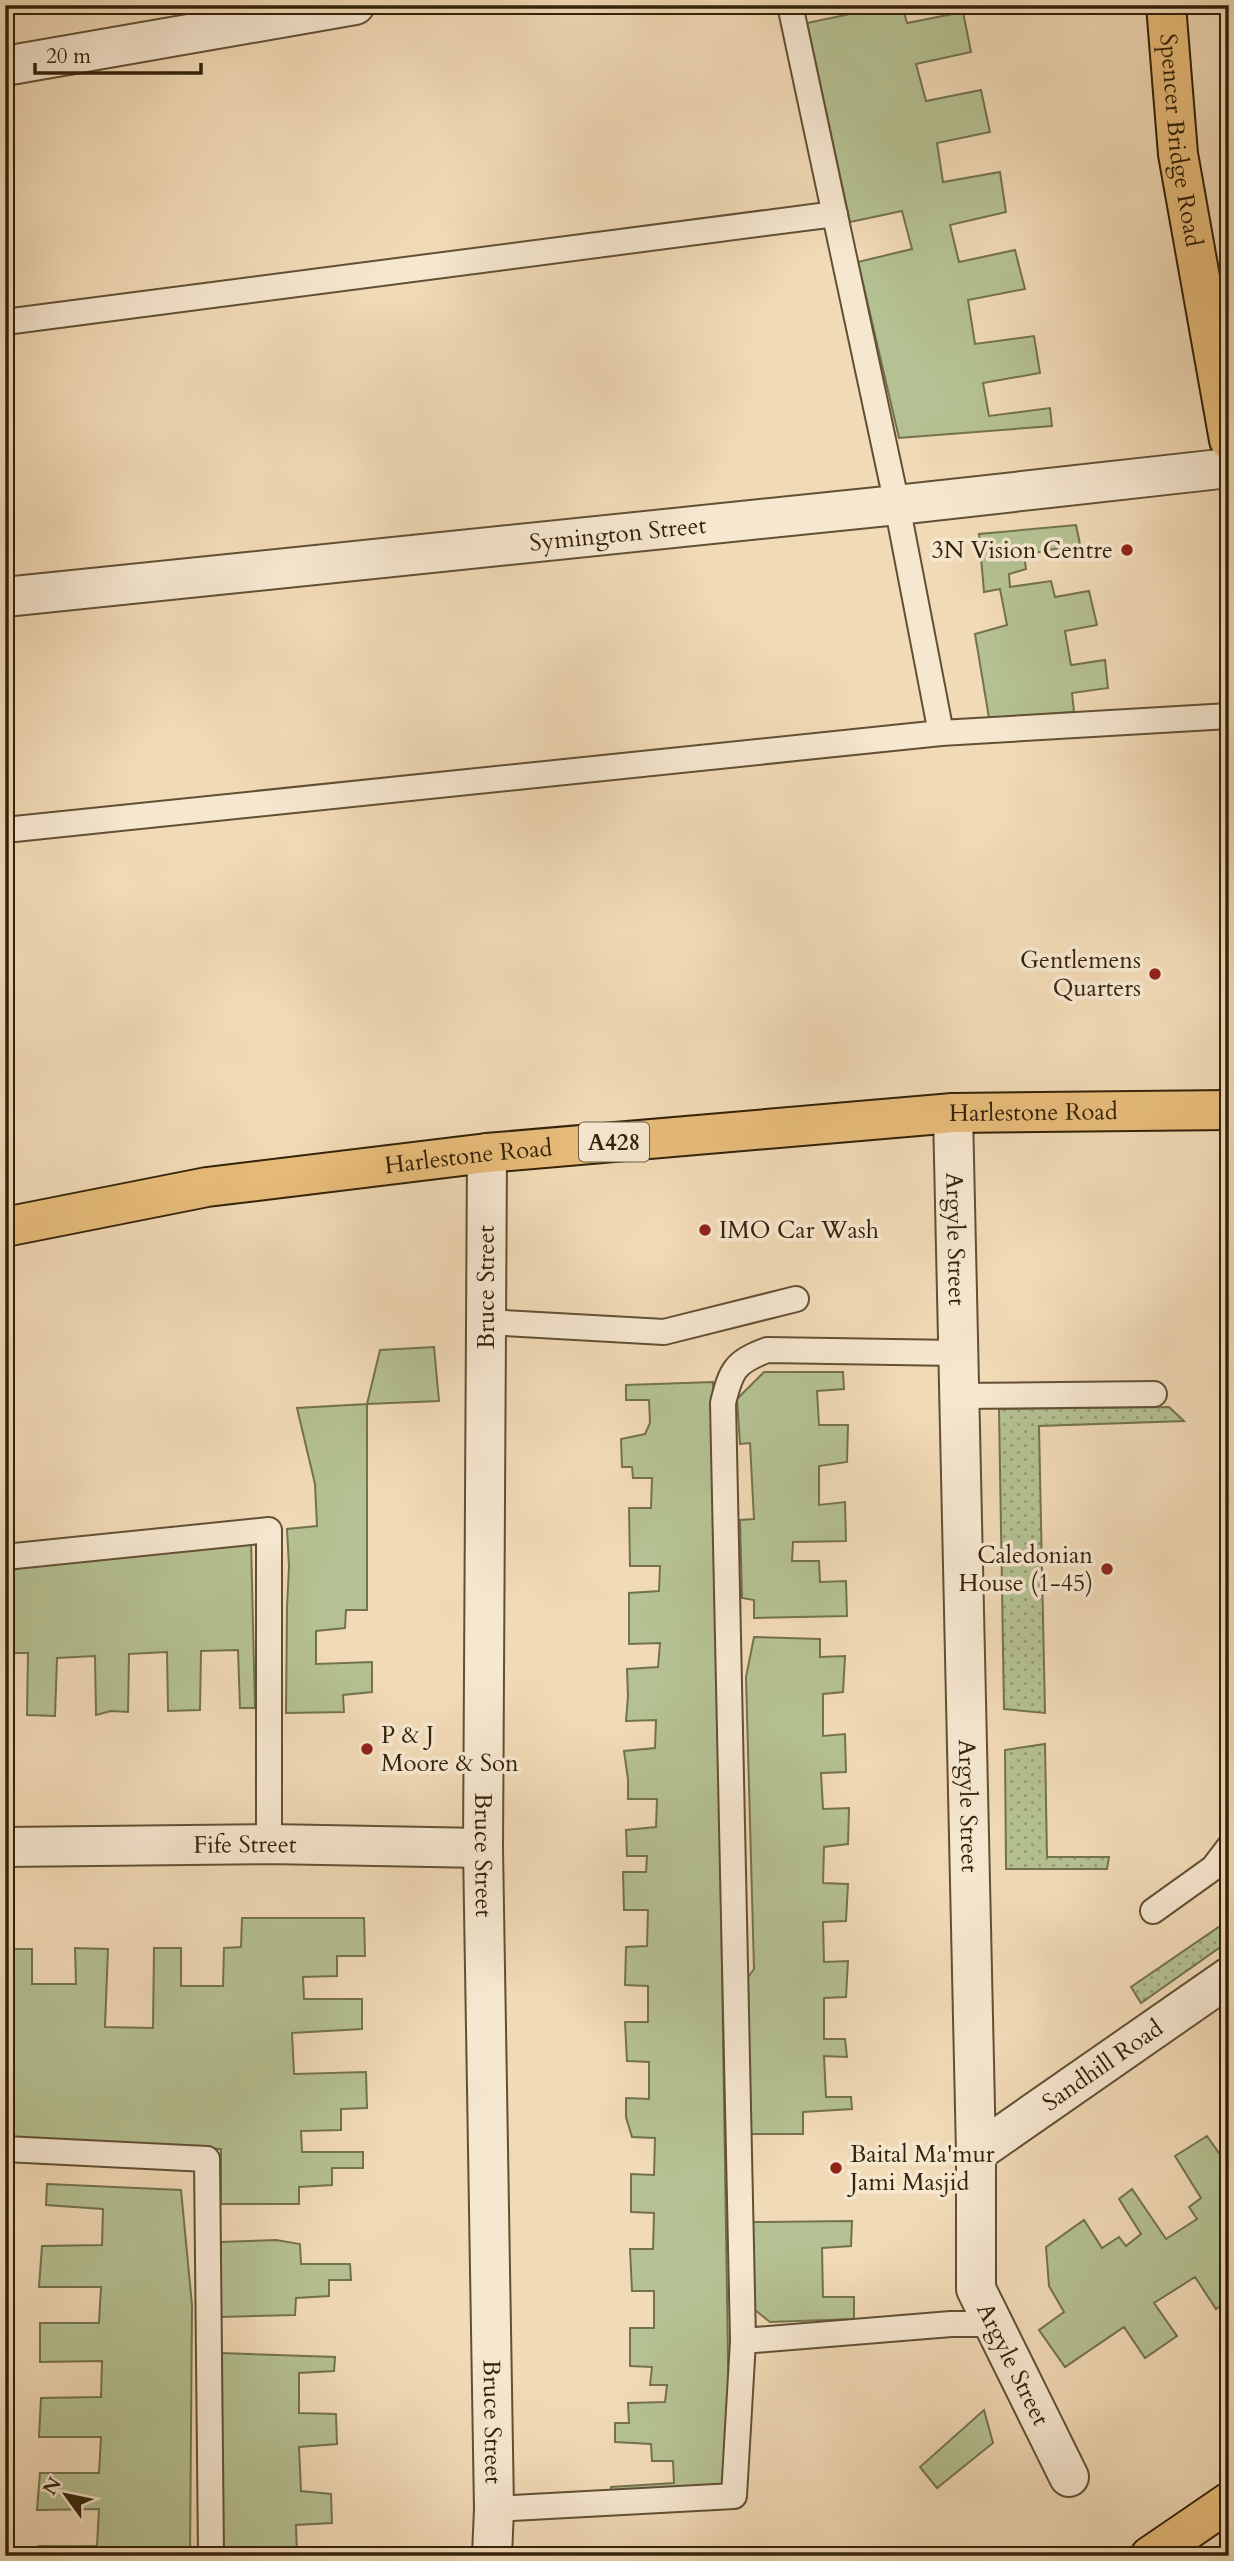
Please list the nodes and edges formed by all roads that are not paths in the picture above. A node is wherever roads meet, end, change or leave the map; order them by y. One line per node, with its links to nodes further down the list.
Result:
1 (355, 5): 4 (street)
2 (790, 5): 5 (lane)
3 (1166, 5): 7 (main road, Spencer Bridge Road)
4 (5, 66)
5 (835, 214): 6 (lane); 9 (lane)
6 (5, 322)
7 (1229, 440)
8 (1229, 468): 9 (street, Symington Street)
9 (897, 505): 10 (street, Symington Street); 12 (lane)
10 (5, 597)
11 (1229, 716): 12 (lane)
12 (941, 733): 13 (lane)
13 (5, 830)
14 (1229, 1110): 15 (main road, Harlestone Road / A428)
15 (953, 1113): 16 (main road, Harlestone Road / A428); 20 (street, Argyle Street)
16 (487, 1153): 17 (main road, Harlestone Road / A428); 19 (street, Bruce Street)
17 (5, 1227)
18 (796, 1299): 19 (lane)
19 (486, 1322): 27 (street, Bruce Street)
20 (957, 1353): 22 (street, Argyle Street); 33 (lane)
21 (1154, 1394): 22 (lane)
22 (957, 1396): 31 (street, Argyle Street)
23 (5, 1558): 24 (lane)
24 (269, 1844): 25 (street, Fife Street); 27 (street, Fife Street)
25 (5, 1847)
26 (1229, 1847): 28 (lane)
27 (483, 1848): 36 (street, Bruce Street)
28 (1153, 1911)
29 (1229, 1978): 31 (street, Sandhill Road)
30 (5, 2149): 37 (lane)
31 (976, 2153): 32 (street, Argyle Street)
32 (995, 2324): 33 (lane); 34 (street, Argyle Street)
33 (743, 2341): 36 (lane)
34 (1069, 2477)
35 (1229, 2502): 39 (main road)
36 (494, 2509): 38 (street, Bruce Street)
37 (211, 2556)
38 (492, 2556)
39 (1150, 2556)

